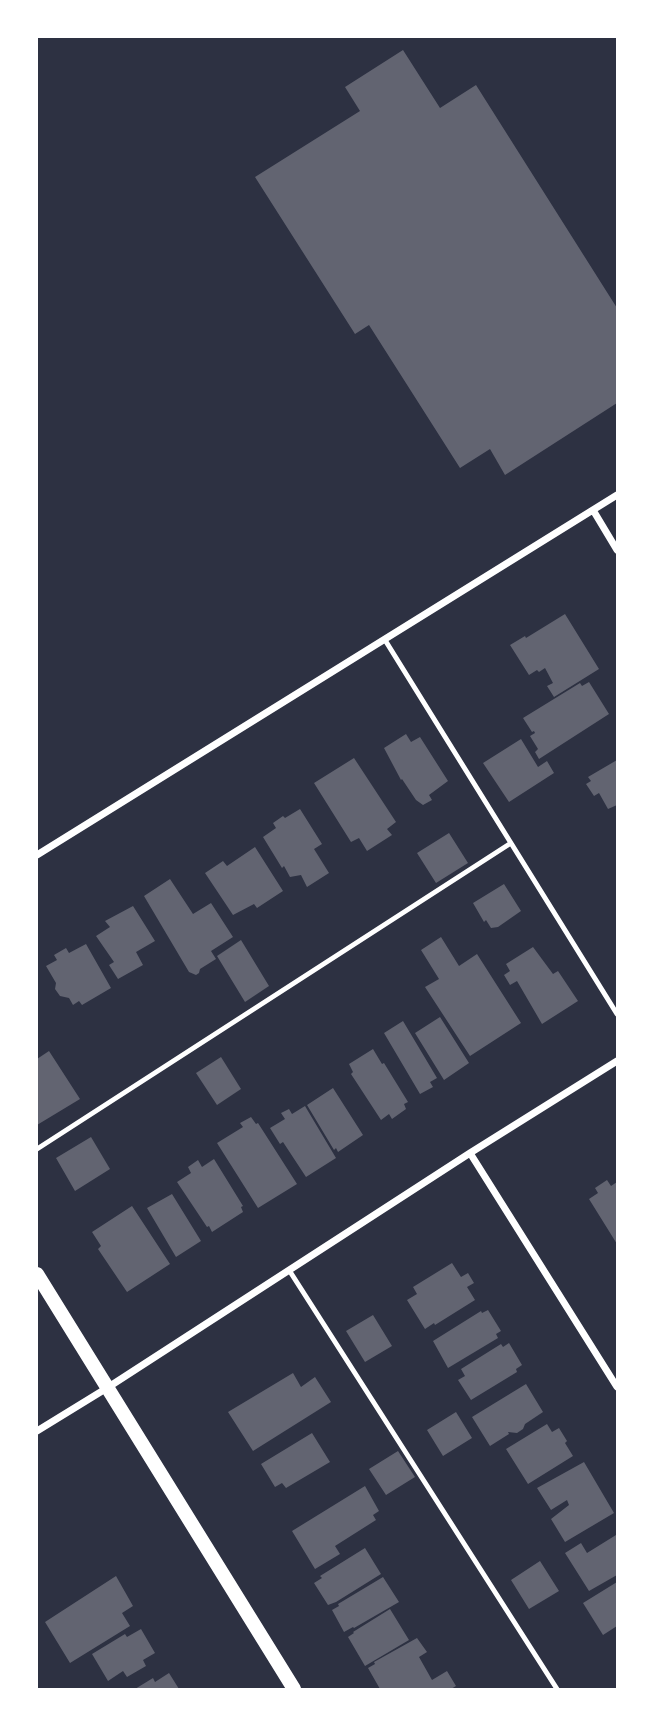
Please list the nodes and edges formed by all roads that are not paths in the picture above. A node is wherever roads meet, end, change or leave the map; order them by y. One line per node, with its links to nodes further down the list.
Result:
1 (617, 495): 2 (street)
2 (593, 510): 3 (street); 4 (street)
3 (617, 550)
4 (385, 640): 5 (lane); 6 (street)
5 (511, 843): 7 (lane); 9 (lane)
6 (37, 855)
7 (617, 1014)
8 (617, 1062): 10 (street)
9 (37, 1149)
10 (470, 1153): 11 (street); 13 (street)
11 (289, 1270): 14 (street); 17 (lane)
12 (37, 1274): 14 (main road)
13 (617, 1387)
14 (107, 1388): 15 (street); 16 (main road)
15 (37, 1431)
16 (294, 1689)
17 (557, 1689)

